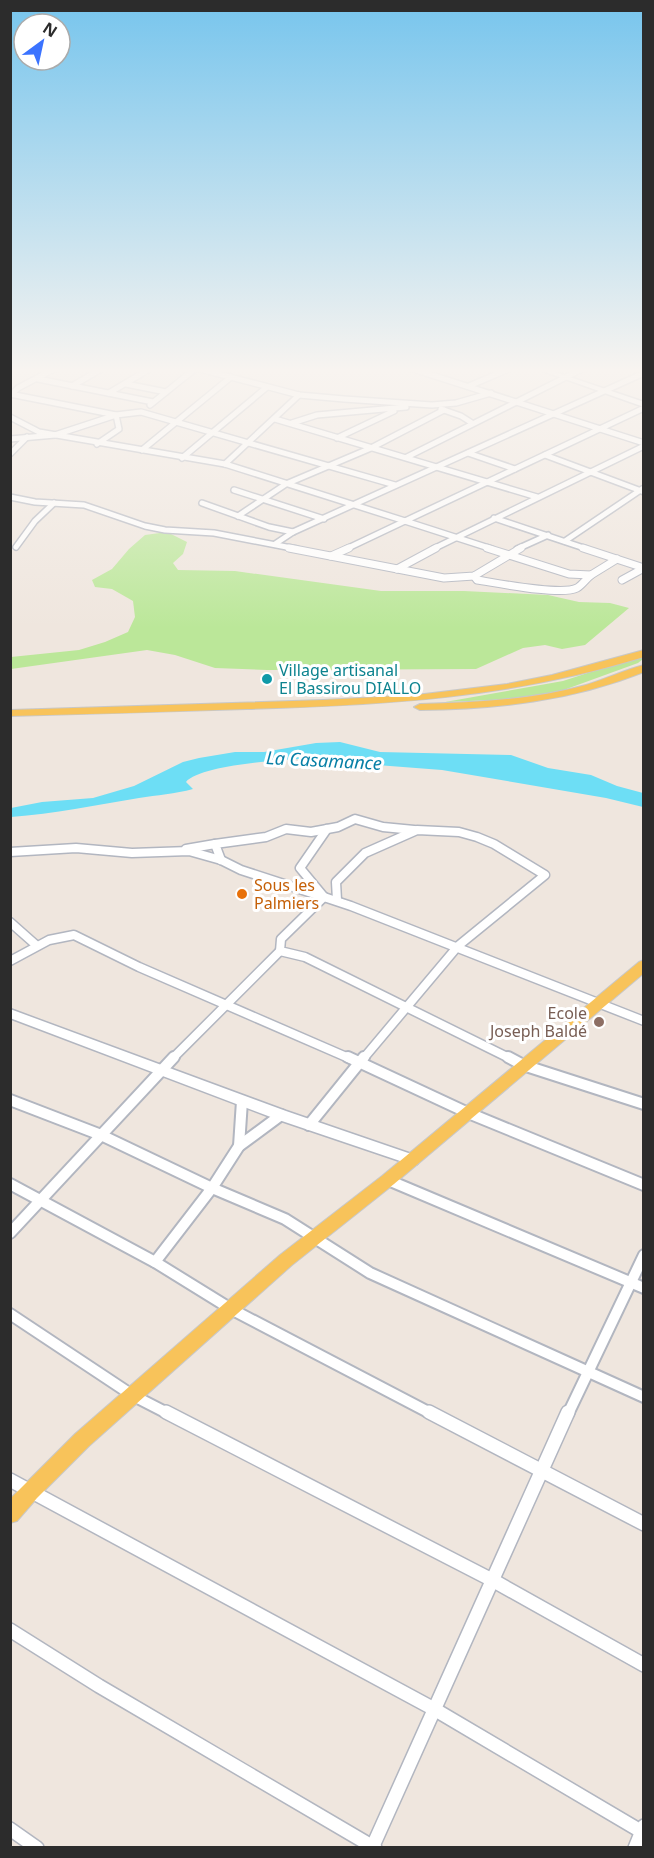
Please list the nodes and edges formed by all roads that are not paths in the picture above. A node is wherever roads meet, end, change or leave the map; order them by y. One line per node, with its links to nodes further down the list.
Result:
1 (166, 455): 13 (street)
2 (186, 455): 13 (street)
3 (236, 455): 14 (street)
4 (294, 455): 15 (street)
5 (354, 455): 15 (street)
6 (398, 455): 12 (street)
7 (411, 455): 12 (street)
8 (464, 455): 16 (street)
9 (473, 455): 17 (street)
10 (545, 455): 17 (street); 18 (street)
11 (624, 455): 18 (street)
12 (407, 457): 16 (street)
13 (182, 458): 14 (street)
14 (225, 464): 20 (street)
15 (329, 465): 20 (street); 21 (street)
16 (439, 467): 19 (street); 21 (street)
17 (515, 469): 19 (street)
18 (591, 472): 23 (street); 26 (street)
19 (488, 482): 26 (street); 33 (street)
20 (286, 484): 25 (street); 29 (street)
21 (395, 485): 29 (street)
22 (234, 490): 25 (street)
23 (642, 490): 37 (street)
24 (10, 497): 27 (street)
25 (262, 498): 30 (street); 32 (street)
26 (537, 498): 31 (street)
27 (54, 503): 38 (street); 39 (street)
28 (202, 503): 30 (street)
29 (356, 506): 32 (street); 33 (street)
30 (238, 516): 34 (street)
31 (494, 518): 35 (street); 36 (street)
32 (324, 519): 34 (street)
33 (405, 521): 36 (street); 41 (street)
34 (293, 532): 38 (street)
35 (548, 535): 37 (street); 40 (street)
36 (455, 537): 40 (street); 44 (street)
37 (565, 541): 42 (street)
38 (275, 544): 41 (street)
39 (16, 546)
40 (507, 554): 45 (street); 46 (street)
41 (330, 556): 44 (street)
42 (617, 559): 43 (street); 45 (street)
43 (642, 568): 47 (street)
44 (397, 569): 46 (street)
45 (591, 574): 46 (street)
46 (474, 576)
47 (622, 580)
48 (644, 653): 50 (main road)
49 (644, 668): 50 (main road)
50 (217, 708): 51 (main road)
51 (10, 713)
52 (327, 829): 53 (street); 54 (street); 58 (street)
53 (417, 830): 59 (street); 62 (street)
54 (215, 844): 55 (street); 57 (street)
55 (174, 850): 56 (street); 57 (street)
56 (10, 852)
57 (221, 860): 58 (street)
58 (324, 897): 59 (street); 63 (street)
59 (337, 900): 62 (street)
60 (10, 922): 61 (street)
61 (36, 945): 64 (street); 67 (street)
62 (458, 946): 66 (street); 68 (street)
63 (280, 951): 67 (street); 68 (street)
64 (10, 961)
65 (644, 965): 66 (main road)
66 (597, 1002): 70 (street); 72 (main road)
67 (223, 1005): 71 (street); 73 (street)
68 (405, 1005): 71 (street); 72 (street)
69 (10, 1013): 73 (street)
70 (644, 1021)
71 (359, 1062): 77 (street); 79 (street)
72 (523, 1065): 76 (street); 77 (main road)
73 (160, 1070): 75 (street); 80 (street)
74 (10, 1100): 80 (street)
75 (242, 1101): 78 (street); 81 (street)
76 (644, 1104)
77 (466, 1112): 82 (main road); 85 (street)
78 (281, 1115): 79 (street); 81 (street)
79 (309, 1125): 82 (street)
80 (101, 1135): 86 (street); 87 (street)
81 (239, 1146): 86 (street)
82 (412, 1160): 83 (main road)
83 (388, 1180): 89 (main road); 92 (street)
84 (10, 1184): 87 (street)
85 (644, 1185)
86 (212, 1188): 89 (street); 91 (street)
87 (44, 1201): 88 (street); 91 (street)
88 (10, 1233)
89 (314, 1239): 94 (main road); 96 (street)
90 (644, 1255): 92 (street)
91 (155, 1262): 94 (street)
92 (631, 1283): 93 (street); 96 (street)
93 (644, 1288)
94 (231, 1309): 97 (main road); 99 (street)
95 (10, 1314): 97 (street)
96 (587, 1371): 98 (street); 99 (street)
97 (132, 1395): 101 (main road); 104 (street)
98 (644, 1397)
99 (542, 1472): 103 (street); 104 (street)
100 (10, 1480): 101 (street)
101 (30, 1491): 102 (main road); 107 (street)
102 (10, 1514)
103 (644, 1524)
104 (494, 1581): 106 (street); 107 (street)
105 (10, 1630): 110 (street)
106 (644, 1665)
107 (434, 1709): 109 (street); 110 (street)
108 (10, 1829): 111 (street)
109 (643, 1830): 112 (street)
110 (373, 1847)
111 (37, 1848)
112 (635, 1848)

